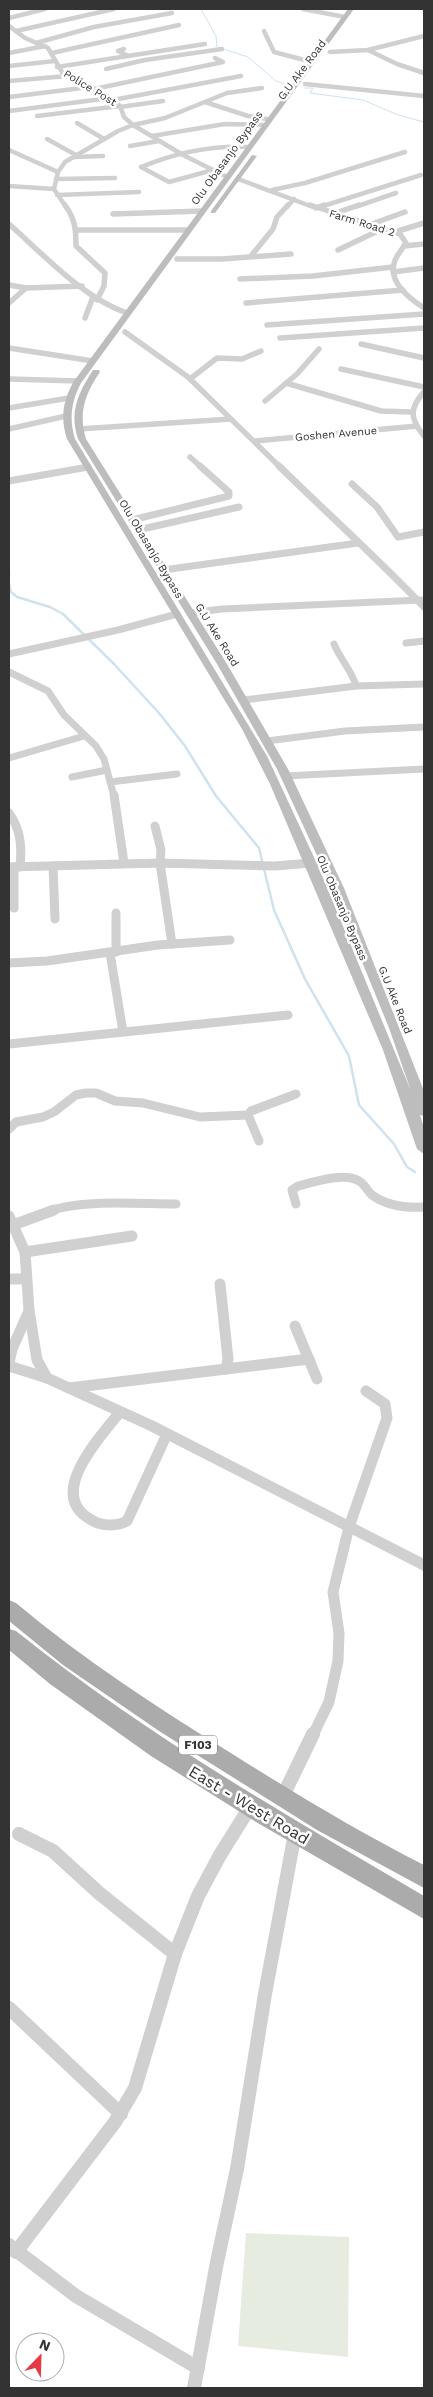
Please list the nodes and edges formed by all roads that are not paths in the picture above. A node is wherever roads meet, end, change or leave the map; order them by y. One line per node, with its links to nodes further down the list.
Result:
1 (45, 9): 7 (street)
2 (114, 9): 10 (street)
3 (303, 9): 6 (street)
4 (360, 9): 19 (main road, G.U Ake Road)
5 (172, 13): 13 (street)
6 (348, 13): 26 (main road, Olu Obasanjo Bypass)
7 (9, 18)
8 (179, 25): 21 (street)
9 (9, 26): 10 (street, Police Post)
10 (16, 31): 13 (street, Police Post)
11 (264, 32): 26 (street)
12 (424, 36): 18 (street)
13 (36, 43): 15 (street, Police Post)
14 (205, 44): 22 (street)
15 (45, 46): 20 (street); 21 (street, Police Post)
16 (124, 49): 22 (street)
17 (222, 49): 25 (street)
18 (368, 50): 19 (street); 30 (street)
19 (330, 52): 34 (main road, G.U Ake Road)
20 (9, 53)
21 (52, 53): 24 (street, Police Post)
22 (127, 56): 25 (street); 28 (street)
23 (215, 58): 35 (street)
24 (55, 61): 27 (street); 28 (street, Police Post)
25 (138, 61): 29 (street)
26 (312, 62): 45 (main road, Olu Obasanjo Bypass)
27 (9, 66)
28 (57, 67): 31 (street, Police Post)
29 (106, 69)
30 (424, 73)
31 (67, 76): 33 (street); 35 (street, Police Post)
32 (241, 76): 39 (street)
33 (9, 82)
34 (305, 84): 37 (street); 65 (main road, G.U Ake Road)
35 (92, 88): 38 (street); 39 (street, Police Post)
36 (262, 88): 41 (street)
37 (424, 96)
38 (9, 97)
39 (111, 99): 42 (street, Police Post); 43 (street)
40 (163, 102): 42 (street)
41 (206, 102): 45 (street); 47 (street)
42 (120, 107): 44 (street); 47 (street, Police Post)
43 (9, 111)
44 (37, 116)
45 (268, 122): 48 (street); 53 (main road, Olu Obasanjo Bypass)
46 (77, 123): 50 (street)
47 (133, 125): 48 (street, Police Post); 50 (street)
48 (152, 136): 51 (street, Police Post)
49 (47, 139): 57 (street)
50 (104, 139): 57 (street)
51 (159, 140): 52 (street); 56 (street, Police Post)
52 (130, 146)
53 (249, 147): 56 (street); 63 (main road, Olu Obasanjo Bypass)
54 (9, 150): 61 (street)
55 (405, 152): 69 (street)
56 (183, 155): 60 (street, Police Post); 60 (street)
57 (75, 156): 58 (street); 61 (street)
58 (103, 156)
59 (110, 170): 67 (street)
60 (213, 170): 63 (street, Police Post)
61 (58, 172): 66 (street)
62 (421, 175): 74 (street)
63 (227, 177): 75 (main road, Olu Obasanjo Bypass)
64 (115, 178): 67 (street)
65 (238, 178): 69 (street, Farm Road 2); 91 (main road, G.U Ake Road)
66 (56, 179): 67 (street); 70 (street)
67 (107, 179)
68 (9, 186): 70 (street)
69 (272, 190): 73 (street, Farm Road 2)
70 (56, 192): 71 (street); 83 (street)
71 (139, 192)
72 (396, 193): 78 (street)
73 (294, 199): 74 (street, Farm Road 2); 90 (street)
74 (316, 208): 78 (street, Farm Road 2)
75 (202, 211): 77 (street); 84 (main road, Olu Obasanjo Bypass)
76 (405, 212): 81 (street)
77 (113, 214)
78 (333, 214): 81 (street, Farm Road 2)
79 (424, 223): 85 (street)
80 (9, 224): 96 (street)
81 (369, 225): 82 (street, Farm Road 2)
82 (382, 228): 85 (street, Farm Road 2); 88 (street)
83 (76, 230): 84 (street); 99 (street)
84 (188, 230): 103 (main road, Olu Obasanjo Bypass)
85 (395, 232): 87 (street, Farm Road 2)
86 (424, 244): 87 (street)
87 (404, 246): 93 (street, Farm Road 2)
88 (338, 250)
89 (291, 254): 90 (street)
90 (251, 256): 91 (street)
91 (177, 260): 109 (main road, G.U Ake Road)
92 (424, 268): 93 (street)
93 (393, 270): 94 (street); 98 (street)
94 (240, 279)
95 (9, 285): 97 (street)
96 (82, 286): 97 (street); 99 (street)
97 (26, 288): 101 (street)
98 (403, 290): 100 (street); 102 (street)
99 (95, 298): 103 (street); 105 (street)
100 (246, 303)
101 (9, 304)
102 (423, 306)
103 (127, 313): 117 (main road, Olu Obasanjo Bypass)
104 (424, 314): 106 (street)
105 (85, 318)
106 (338, 320): 107 (street); 110 (street)
107 (267, 325)
108 (424, 328): 110 (street)
109 (125, 332): 120 (street); 133 (main road, G.U Ake Road)
110 (344, 333): 111 (street)
111 (280, 338)
112 (361, 344): 116 (street)
113 (9, 348): 117 (street)
114 (319, 349): 122 (street)
115 (261, 351): 120 (street)
116 (424, 358)
117 (93, 361): 121 (main road, Olu Obasanjo Bypass)
118 (341, 369): 123 (street)
119 (9, 378): 121 (street)
120 (190, 379): 130 (street)
121 (78, 380): 125 (main road, Olu Obasanjo Bypass)
122 (286, 383): 126 (street); 128 (street)
123 (424, 387)
124 (424, 392): 128 (street)
125 (69, 398): 127 (street); 129 (main road, Olu Obasanjo Bypass)
126 (264, 401)
127 (9, 408)
128 (411, 412): 131 (street)
129 (66, 416): 132 (street); 138 (main road, Olu Obasanjo Bypass)
130 (231, 419): 133 (street); 136 (street)
131 (418, 428): 134 (street); 135 (street); 136 (street, Goshen Avenue)
132 (9, 429)
133 (79, 429): 142 (main road, G.U Ake Road)
134 (386, 436)
135 (424, 436)
136 (254, 441): 145 (street)
137 (190, 457): 142 (street)
138 (88, 467): 139 (street); 150 (main road, Olu Obasanjo Bypass)
139 (9, 481)
140 (352, 484): 144 (street)
141 (239, 507): 143 (street)
142 (132, 520): 143 (main road, G.U Ake Road)
143 (138, 530): 146 (main road, G.U Ake Road)
144 (424, 532)
145 (358, 542): 146 (street); 147 (street)
146 (163, 570): 149 (main road, G.U Ake Road)
147 (421, 600): 148 (street); 149 (street)
148 (424, 607)
149 (190, 613): 158 (main road, G.U Ake Road)
150 (177, 614): 154 (street); 172 (main road, Olu Obasanjo Bypass)
151 (424, 641): 152 (street)
152 (406, 643)
153 (334, 644): 157 (street)
154 (9, 654)
155 (9, 672): 160 (street)
156 (424, 684): 157 (street)
157 (356, 686): 158 (street)
158 (244, 700): 161 (main road, G.U Ake Road)
159 (424, 727): 161 (street)
160 (84, 736): 162 (street); 164 (street)
161 (267, 741): 166 (main road, G.U Ake Road)
162 (9, 758)
163 (424, 769): 166 (street)
164 (107, 770): 167 (street); 168 (street)
165 (177, 774): 168 (street)
166 (285, 776): 186 (main road, G.U Ake Road)
167 (72, 777)
168 (110, 782): 173 (street)
169 (9, 812): 175 (street)
170 (155, 826): 171 (street)
171 (160, 863): 172 (street); 173 (street); 180 (street)
172 (311, 863): 192 (main road, Olu Obasanjo Bypass)
173 (124, 864): 174 (street)
174 (53, 866): 175 (street); 178 (street)
175 (14, 867): 176 (street)
176 (14, 908)
177 (116, 913): 181 (street)
178 (55, 919)
179 (230, 940): 180 (street)
180 (172, 944): 181 (street)
181 (113, 952): 182 (street); 184 (street)
182 (9, 963)
183 (288, 1015): 184 (street)
184 (123, 1032): 185 (street)
185 (9, 1044)
186 (421, 1088): 188 (main road, G.U Ake Road)
187 (296, 1094): 189 (street)
188 (424, 1111)
189 (248, 1115): 190 (street); 191 (street)
190 (9, 1129)
191 (259, 1141)
192 (424, 1149)
193 (176, 1204): 196 (street)
194 (296, 1204): 195 (street)
195 (424, 1207)
196 (11, 1220): 198 (street)
197 (132, 1236): 198 (street)
198 (25, 1252): 200 (street)
199 (9, 1279): 200 (street)
200 (26, 1279): 202 (street)
201 (220, 1284): 206 (street)
202 (29, 1310): 205 (street); 207 (street)
203 (295, 1326): 204 (street)
204 (309, 1359): 206 (street); 208 (street)
205 (9, 1365): 207 (street)
206 (226, 1369): 209 (street)
207 (47, 1378): 209 (street)
208 (317, 1379)
209 (68, 1388): 211 (street)
210 (366, 1391): 213 (street)
211 (120, 1412): 212 (street); 212 (street)
212 (167, 1434): 213 (street)
213 (349, 1527): 214 (street); 217 (street)
214 (424, 1565)
215 (9, 1609): 217 (main road, East - West Road / F103)
216 (9, 1638): 218 (main road, East - West Road / F103)
217 (282, 1798): 221 (main road, East - West Road / F103)
218 (250, 1808): 219 (main road, East - West Road / F103); 223 (street)
219 (295, 1833): 222 (main road, East - West Road / F103); 227 (street)
220 (19, 1834): 223 (street)
221 (424, 1877)
222 (424, 1908)
223 (175, 1954): 225 (street)
224 (9, 2008): 225 (street)
225 (121, 2114): 226 (street)
226 (12, 2249): 227 (street)
227 (198, 2368): 228 (street)
228 (194, 2388)

